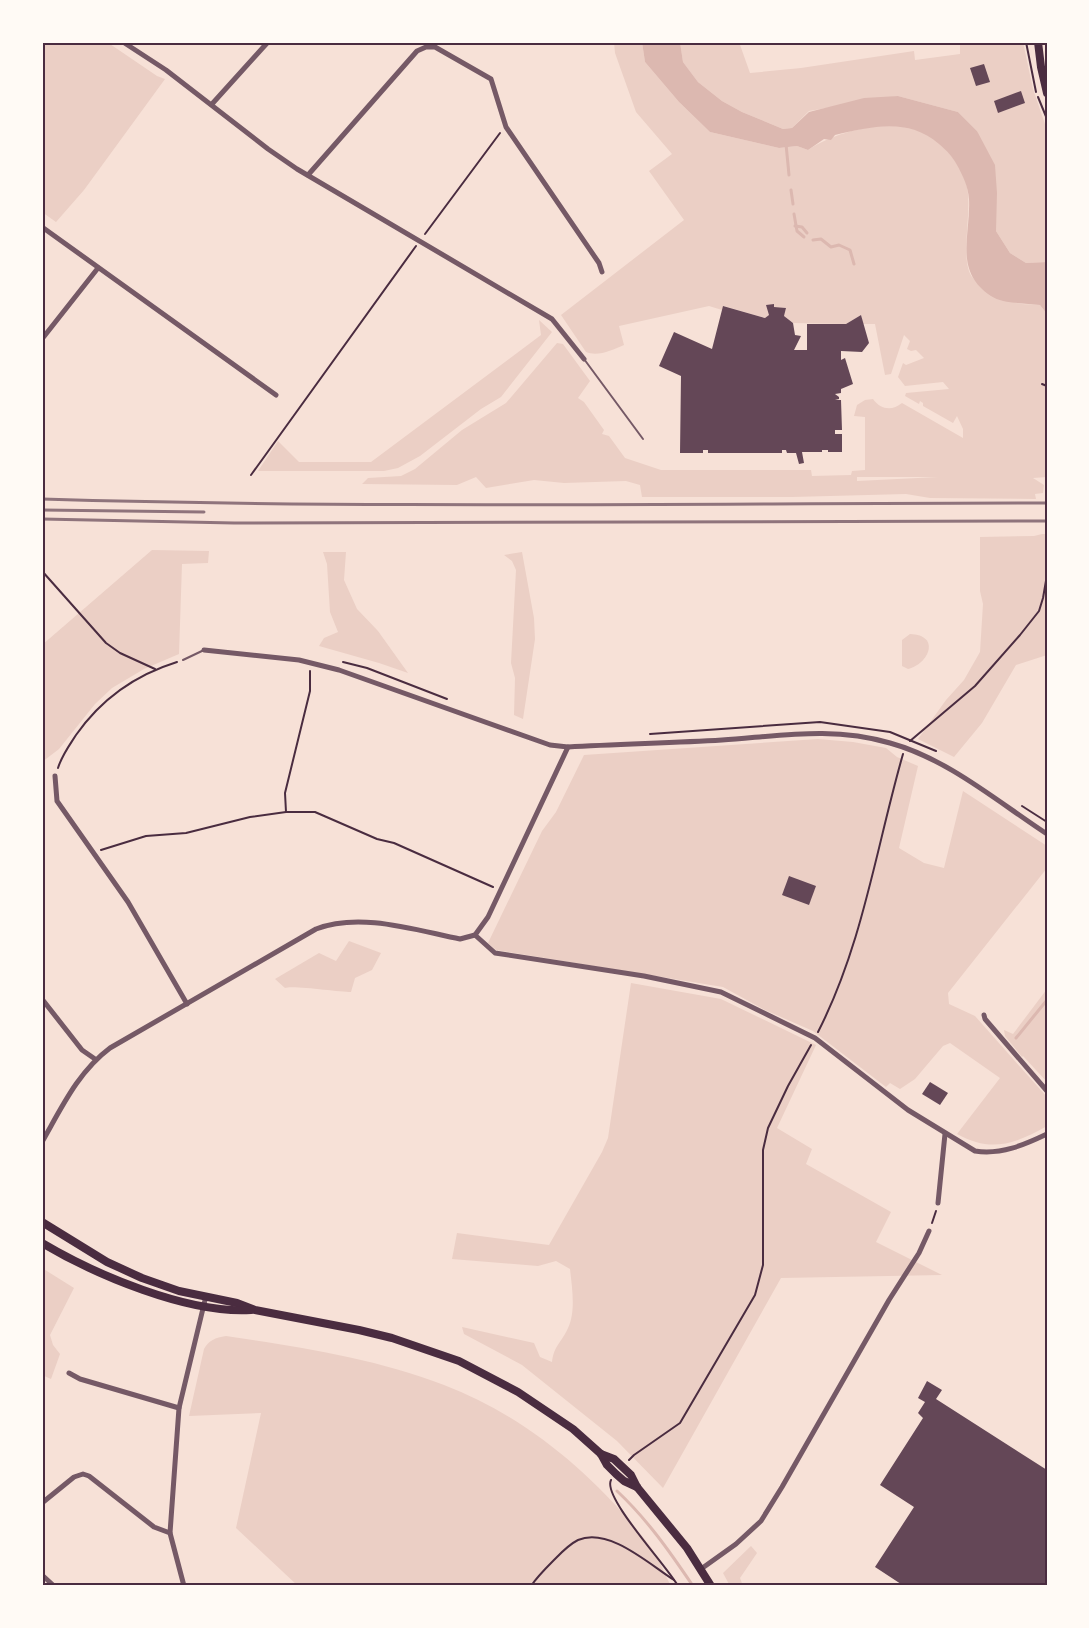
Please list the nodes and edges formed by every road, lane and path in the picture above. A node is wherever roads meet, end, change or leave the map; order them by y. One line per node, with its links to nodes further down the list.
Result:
1 (123, 42): 5 (street)
2 (268, 42): 5 (street)
3 (1038, 42): 4 (main road)
4 (1047, 93)
5 (212, 104): 7 (street)
6 (506, 127): 7 (street); 9 (path); 11 (street)
7 (308, 175): 9 (street)
8 (42, 227): 10 (street)
9 (419, 241): 13 (street); 18 (path)
10 (98, 267): 12 (street); 16 (street)
11 (602, 272)
12 (42, 339)
13 (584, 359): 17 (lane)
14 (1042, 384): 15 (path)
15 (1047, 386)
16 (276, 395)
17 (643, 439)
18 (251, 475)
19 (42, 571): 24 (path)
20 (1047, 575): 26 (path)
21 (204, 650): 22 (lane); 23 (street)
22 (183, 660): 24 (path)
23 (314, 664): 28 (street); 31 (path)
24 (155, 669): 30 (path)
25 (737, 729): 27 (path)
26 (878, 729)
27 (709, 730)
28 (568, 747): 32 (street); 34 (street)
29 (903, 753): 39 (path)
30 (55, 776): 37 (street)
31 (286, 812): 33 (path); 34 (path)
32 (1047, 834)
33 (100, 851)
34 (501, 891): 35 (street)
35 (475, 935): 37 (street); 39 (street)
36 (42, 999): 40 (street)
37 (187, 1004): 40 (street)
38 (984, 1015): 41 (street)
39 (815, 1038): 42 (street); 54 (path)
40 (95, 1059): 44 (street)
41 (1047, 1091)
42 (945, 1134): 43 (street); 45 (street)
43 (1047, 1134)
44 (42, 1142)
45 (938, 1203): 47 (path)
46 (42, 1221): 49 (main road)
47 (929, 1231): 58 (street)
48 (42, 1243): 50 (main road)
49 (206, 1296): 50 (street); 51 (main road)
50 (203, 1306): 51 (main road); 53 (street)
51 (255, 1310): 58 (main road)
52 (69, 1372): 53 (street)
53 (179, 1408): 57 (street)
54 (630, 1459)
55 (613, 1476): 60 (path)
56 (42, 1503): 57 (street)
57 (170, 1533): 62 (street)
58 (701, 1569): 65 (main road)
59 (42, 1575): 61 (street)
60 (676, 1582): 63 (path); 64 (path)
61 (54, 1586)
62 (184, 1586)
63 (531, 1586)
64 (678, 1586)
65 (711, 1586)

